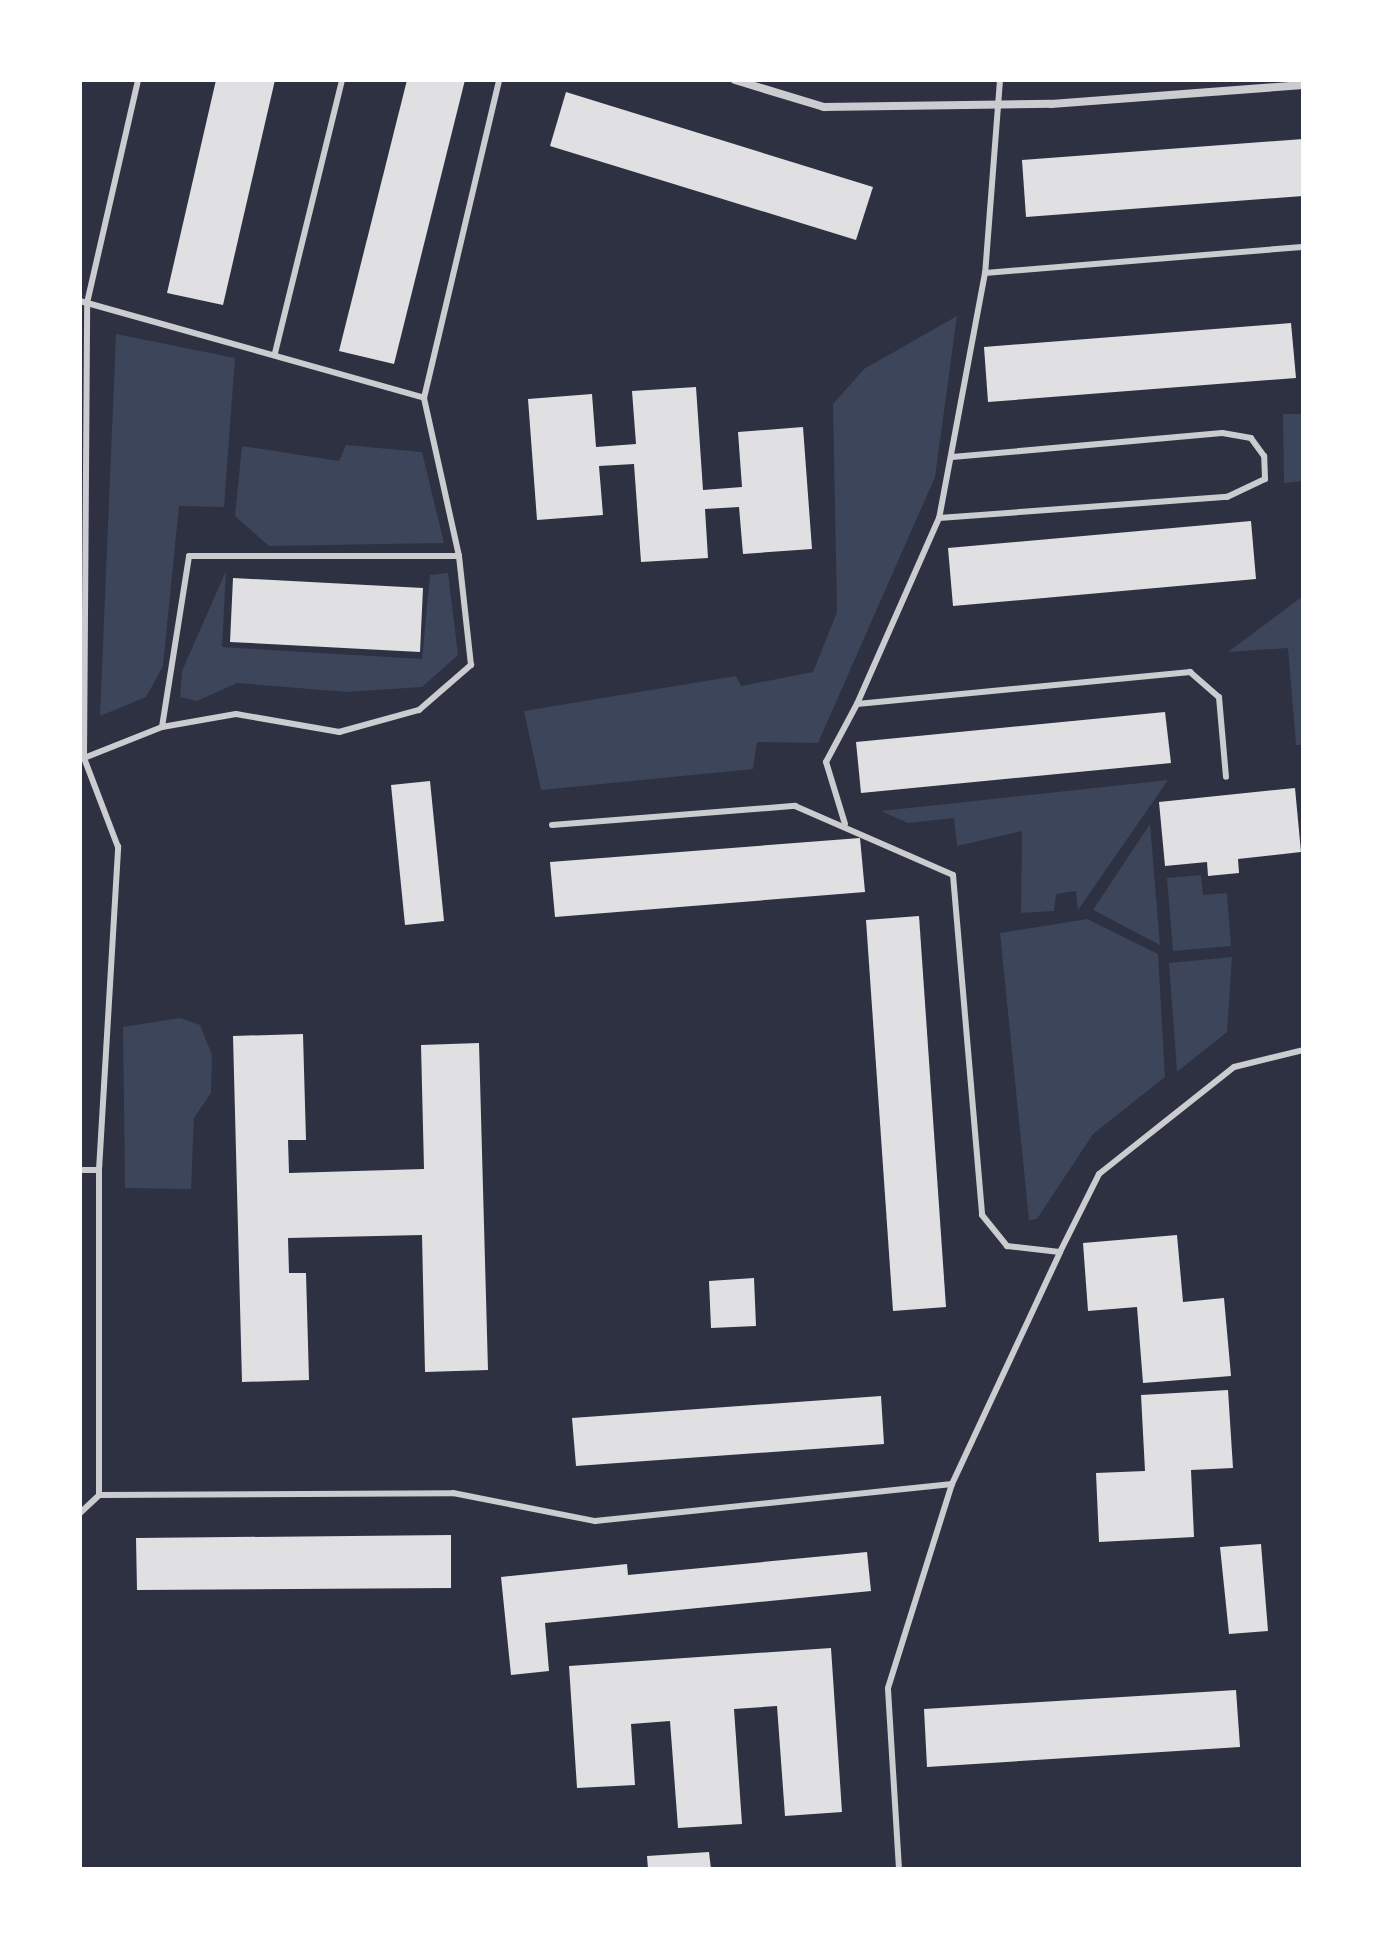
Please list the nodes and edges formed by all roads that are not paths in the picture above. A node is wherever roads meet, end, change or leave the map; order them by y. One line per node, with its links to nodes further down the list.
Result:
1 (138, 80): 10 (lane)
2 (342, 80): 11 (lane)
3 (499, 80): 12 (lane)
4 (735, 80): 7 (street)
5 (1000, 80): 7 (lane)
6 (1303, 85): 7 (street)
7 (996, 104): 9 (lane)
8 (1302, 247): 9 (lane)
9 (985, 273): 13 (lane)
10 (83, 302): 11 (lane); 18 (lane)
11 (275, 353): 12 (lane)
12 (424, 398): 15 (lane)
13 (952, 457): 14 (lane); 14 (lane)
14 (939, 518): 16 (lane)
15 (459, 556): 17 (lane); 17 (lane)
16 (857, 704): 19 (lane); 20 (lane)
17 (162, 727): 18 (lane)
18 (84, 758): 24 (lane)
19 (1226, 777)
20 (845, 824): 21 (lane); 25 (lane)
21 (552, 825)
22 (1303, 1050): 25 (lane)
23 (80, 1170): 24 (lane)
24 (99, 1170): 27 (lane)
25 (1060, 1252): 26 (lane)
26 (952, 1484): 27 (lane); 29 (lane)
27 (99, 1495): 28 (lane)
28 (80, 1513)
29 (899, 1869)

